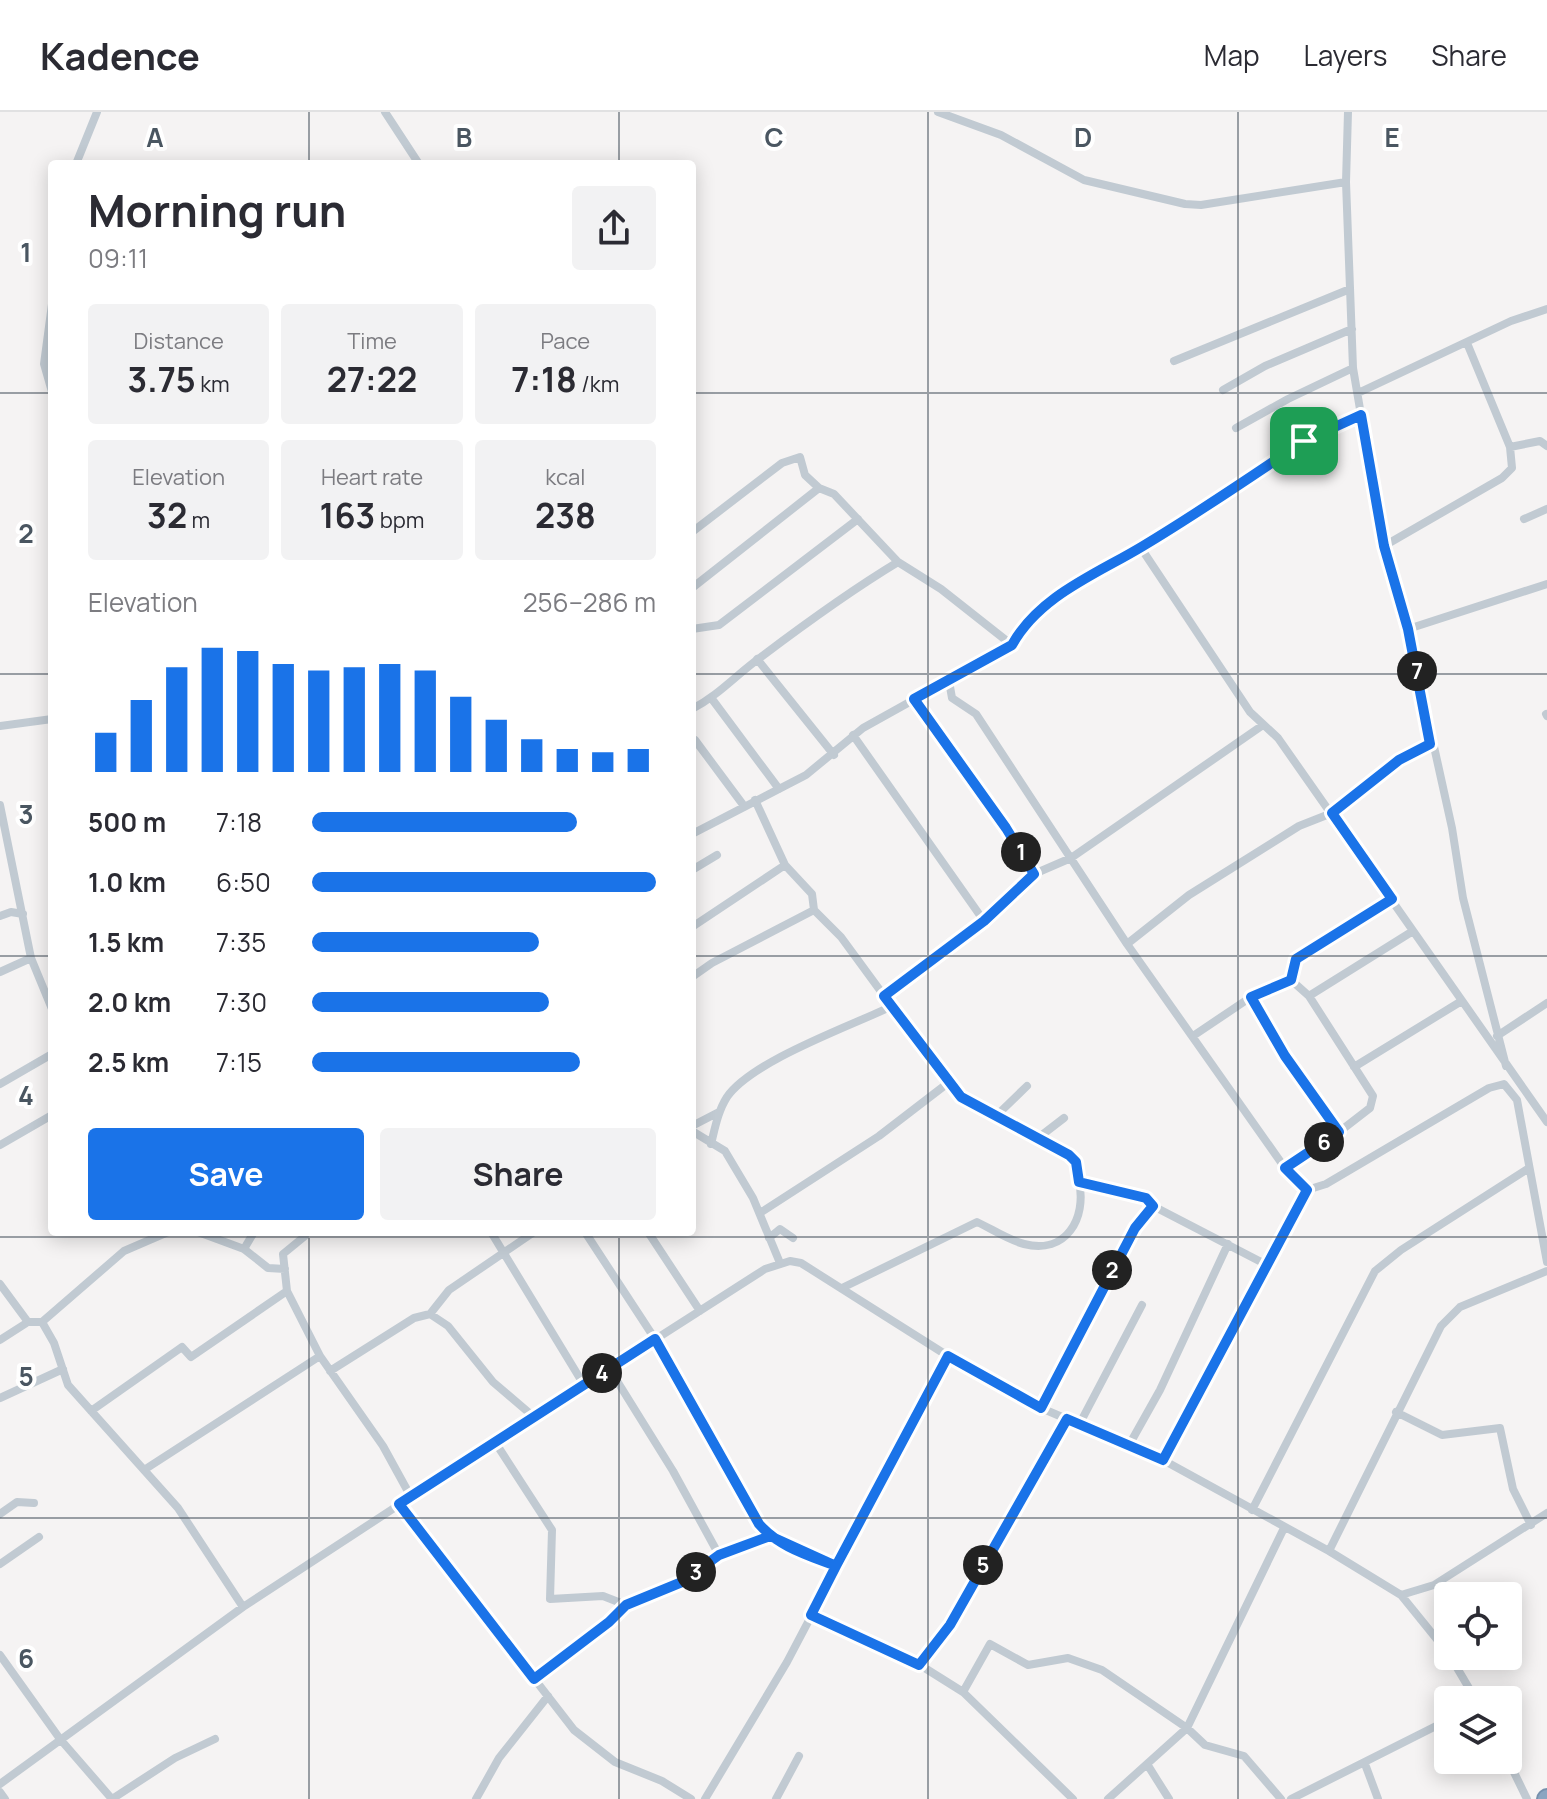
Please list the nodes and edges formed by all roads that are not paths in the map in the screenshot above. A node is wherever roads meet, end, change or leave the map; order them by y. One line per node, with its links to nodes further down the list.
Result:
1 (97, 112): 5 (street)
2 (385, 112): 6 (street)
3 (938, 112): 7 (street)
4 (1348, 112): 7 (street)
5 (78, 160)
6 (416, 160)
7 (1346, 182): 8 (street)
8 (1350, 289): 10 (street); 13 (street)
9 (1547, 309): 12 (street)
10 (1352, 329): 14 (street); 16 (street)
11 (48, 334): 15 (street)
12 (1467, 343): 17 (street); 21 (street)
13 (1174, 361)
14 (1353, 368): 17 (street); 19 (street)
15 (48, 378)
16 (1223, 390)
17 (1358, 393): 18 (street)
18 (1361, 415): 27 (street); 28 (street)
19 (1236, 428)
20 (1547, 446): 21 (street)
21 (1510, 447): 27 (street)
22 (819, 488): 24 (street); 26 (street); 31 (street)
23 (1547, 509): 25 (street)
24 (858, 519): 29 (street); 32 (street)
25 (1524, 519)
26 (696, 529)
27 (1384, 546): 33 (street)
28 (1141, 548): 34 (street); 41 (street)
29 (898, 562): 34 (street); 35 (street)
30 (1547, 584): 33 (street)
31 (696, 585)
32 (696, 628)
33 (1408, 629): 45 (street)
34 (1012, 645): 36 (street)
35 (757, 659): 37 (street); 46 (street)
36 (949, 681): 38 (street); 54 (street)
37 (712, 699): 39 (street); 47 (street)
38 (914, 699): 43 (street); 57 (street)
39 (696, 705)
40 (48, 720): 42 (street)
41 (1263, 725): 51 (street); 54 (street)
42 (0, 726)
43 (853, 735): 46 (street); 62 (street)
44 (696, 741): 50 (street)
45 (1430, 744): 51 (street); 78 (street)
46 (834, 755): 47 (street)
47 (779, 789): 48 (street)
48 (755, 800): 50 (street); 55 (street)
49 (0, 805): 60 (street)
50 (744, 806): 52 (street)
51 (1332, 813): 58 (street); 65 (street)
52 (696, 832)
53 (717, 855): 56 (street)
54 (1071, 858): 57 (street); 65 (street)
55 (785, 865): 59 (street); 63 (street)
56 (696, 868)
57 (1034, 874): 62 (street)
58 (1392, 899): 64 (street); 69 (street)
59 (814, 910): 68 (street); 70 (street)
60 (23, 914): 61 (street); 66 (street)
61 (0, 916)
62 (984, 921): 70 (street)
63 (696, 924)
64 (1413, 931): 71 (street); 74 (street)
65 (1127, 944): 77 (street)
66 (31, 958): 67 (street); 73 (street)
67 (0, 972)
68 (696, 974)
69 (1291, 980): 71 (street); 72 (street)
70 (884, 996): 76 (street)
71 (1309, 996): 81 (street)
72 (1251, 997): 77 (street); 92 (street)
73 (48, 999)
74 (1460, 1002): 80 (street); 81 (street)
75 (1547, 1003): 78 (street)
76 (890, 1007): 82 (street); 85 (street)
77 (1193, 1036): 96 (street)
78 (1497, 1036): 80 (street)
79 (48, 1056): 83 (street)
80 (1506, 1066): 89 (street)
81 (1354, 1067): 92 (street)
82 (948, 1083): 87 (street); 101 (street)
83 (0, 1084)
84 (1027, 1086): 87 (street)
85 (719, 1112): 90 (street); 94 (street)
86 (48, 1117): 95 (street)
87 (995, 1117): 93 (street)
88 (1064, 1118): 93 (street)
89 (1547, 1122)
90 (696, 1126)
91 (696, 1131): 94 (street)
92 (1339, 1132): 96 (street)
93 (1038, 1138): 98 (street)
94 (711, 1144): 101 (street)
95 (0, 1145)
96 (1285, 1168): 99 (street)
97 (1529, 1168): 99 (street); 115 (street); 150 (street)
98 (1079, 1182): 100 (street); 121 (street)
99 (1307, 1190): 117 (street)
100 (1153, 1206): 112 (street); 137 (street)
101 (760, 1213): 110 (street)
102 (159, 1236): 127 (street)
103 (209, 1236): 113 (street)
104 (252, 1236): 113 (street)
105 (305, 1236): 118 (street)
106 (493, 1236): 114 (street)
107 (528, 1236): 114 (street)
108 (588, 1236): 128 (street)
109 (651, 1236): 124 (street)
110 (769, 1238): 111 (street); 116 (street)
111 (793, 1238)
112 (1228, 1244): 117 (street); 144 (street)
113 (244, 1249): 118 (street)
114 (502, 1252): 125 (street); 135 (street)
115 (1547, 1262)
116 (780, 1263): 121 (street); 124 (street)
117 (1267, 1265): 145 (street)
118 (285, 1269): 122 (street)
119 (1547, 1271): 139 (street)
120 (0, 1284): 126 (street)
121 (842, 1288): 131 (street)
122 (287, 1291): 130 (street); 138 (street)
123 (1142, 1305): 142 (street)
124 (700, 1311): 128 (street)
125 (430, 1314): 134 (street); 140 (street)
126 (28, 1322): 127 (street); 129 (street)
127 (42, 1322): 133 (street)
128 (655, 1339): 132 (street); 155 (street)
129 (0, 1340)
130 (320, 1356): 134 (street); 146 (street)
131 (948, 1356): 137 (street); 160 (street)
132 (609, 1368): 135 (street); 158 (street)
133 (63, 1369): 136 (street); 138 (street)
134 (330, 1371): 147 (street)
135 (584, 1385): 140 (street)
136 (0, 1398)
137 (1041, 1408): 141 (street)
138 (91, 1411): 146 (street)
139 (1396, 1412): 153 (street); 157 (street)
140 (534, 1417): 143 (street)
141 (1067, 1419): 142 (street); 167 (street)
142 (1079, 1425): 144 (street)
143 (495, 1442): 147 (street); 162 (street)
144 (1128, 1447): 145 (street)
145 (1163, 1460): 150 (street)
146 (144, 1470): 163 (street)
147 (411, 1497): 149 (street)
148 (34, 1503): 152 (street)
149 (399, 1504): 163 (street); 168 (street)
150 (1252, 1510): 154 (street)
151 (1547, 1513): 153 (street)
152 (0, 1514)
153 (1531, 1525): 161 (street)
154 (1284, 1528): 157 (street); 172 (street)
155 (770, 1536): 158 (street); 160 (street)
156 (39, 1537): 159 (street)
157 (1329, 1551): 161 (street)
158 (719, 1555): 162 (street)
159 (0, 1564)
160 (836, 1566): 164 (street)
161 (1401, 1595): 165 (street)
162 (626, 1605): 168 (street)
163 (243, 1607): 173 (street)
164 (811, 1615): 167 (street); 185 (street)
165 (1434, 1636)
166 (0, 1655): 173 (street)
167 (919, 1665): 169 (street)
168 (534, 1679): 170 (street)
169 (963, 1692): 172 (street); 187 (street)
170 (548, 1696): 183 (street); 184 (street)
171 (1434, 1727): 177 (street)
172 (1187, 1728): 176 (street); 190 (street)
173 (60, 1739): 179 (street); 182 (street)
174 (215, 1739): 182 (street)
175 (799, 1756): 186 (street)
176 (1147, 1764): 188 (street); 189 (street)
177 (1365, 1764): 191 (street); 192 (street)
178 (1515, 1774): 193 (street)
179 (0, 1784)
180 (0, 1792): 181 (street)
181 (5, 1799)
182 (112, 1799)
183 (476, 1799)
184 (691, 1799)
185 (705, 1799)
186 (776, 1799)
187 (1073, 1799)
188 (1108, 1799)
189 (1169, 1799)
190 (1281, 1799)
191 (1291, 1799)
192 (1378, 1799)
193 (1527, 1799)

